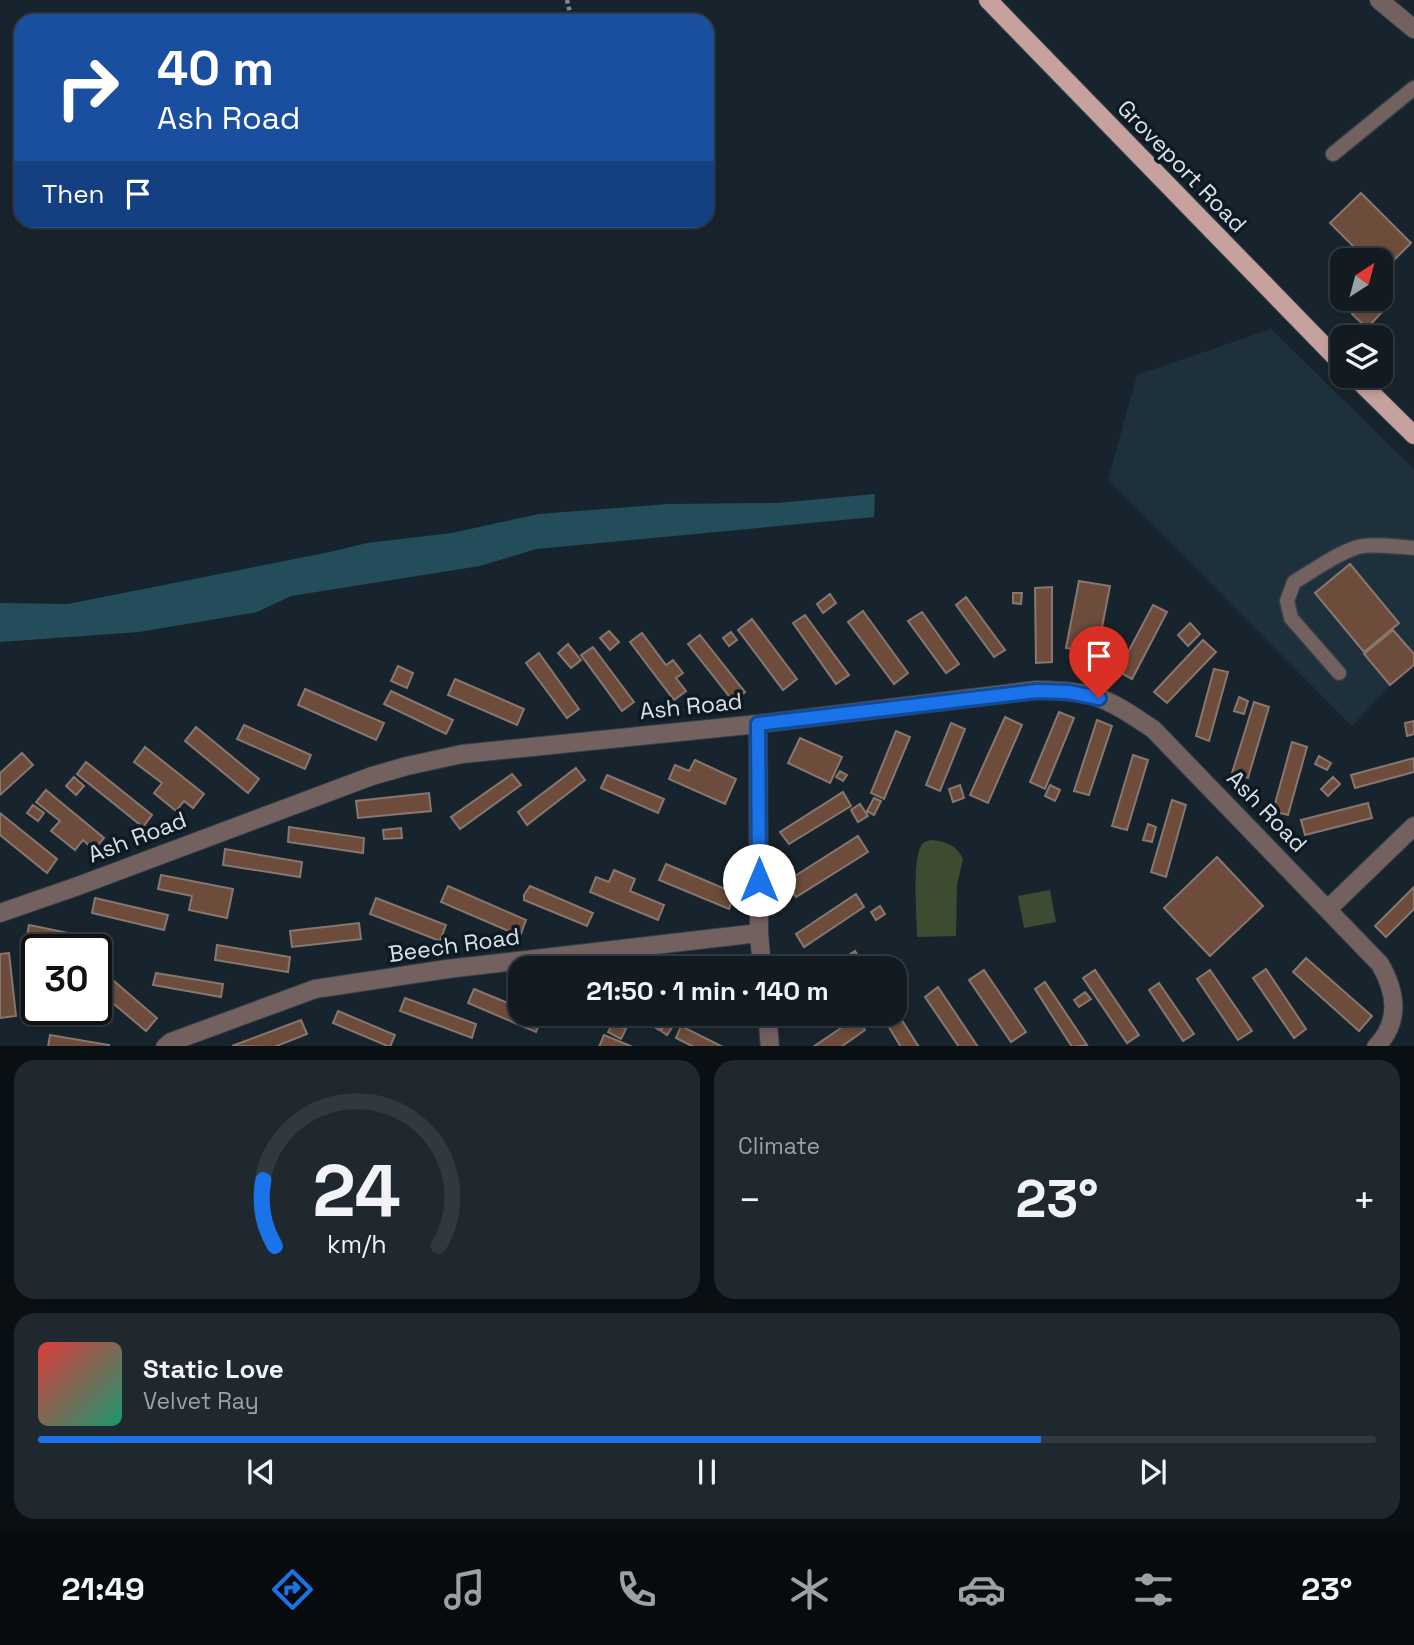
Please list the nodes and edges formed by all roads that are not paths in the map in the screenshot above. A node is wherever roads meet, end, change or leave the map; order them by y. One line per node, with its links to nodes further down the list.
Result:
1 (988, 0): 6 (main road, Groveport Road)
2 (1379, 0): 3 (street)
3 (1414, 29)
4 (1414, 88): 5 (lane)
5 (1333, 153)
6 (1330, 352)
7 (1366, 388): 8 (main road)
8 (1414, 435)
9 (1414, 548): 10 (lane)
10 (1339, 673)
11 (758, 724): 13 (street, Ash Road); 14 (street, Ash Road); 15 (street)
12 (1414, 826): 13 (street)
13 (1328, 909): 20 (street)
14 (0, 913)
15 (759, 933): 16 (street); 18 (street, Beech Road)
16 (761, 956)
17 (768, 1026): 19 (street)
18 (165, 1046)
19 (770, 1046)
20 (1376, 1046)

